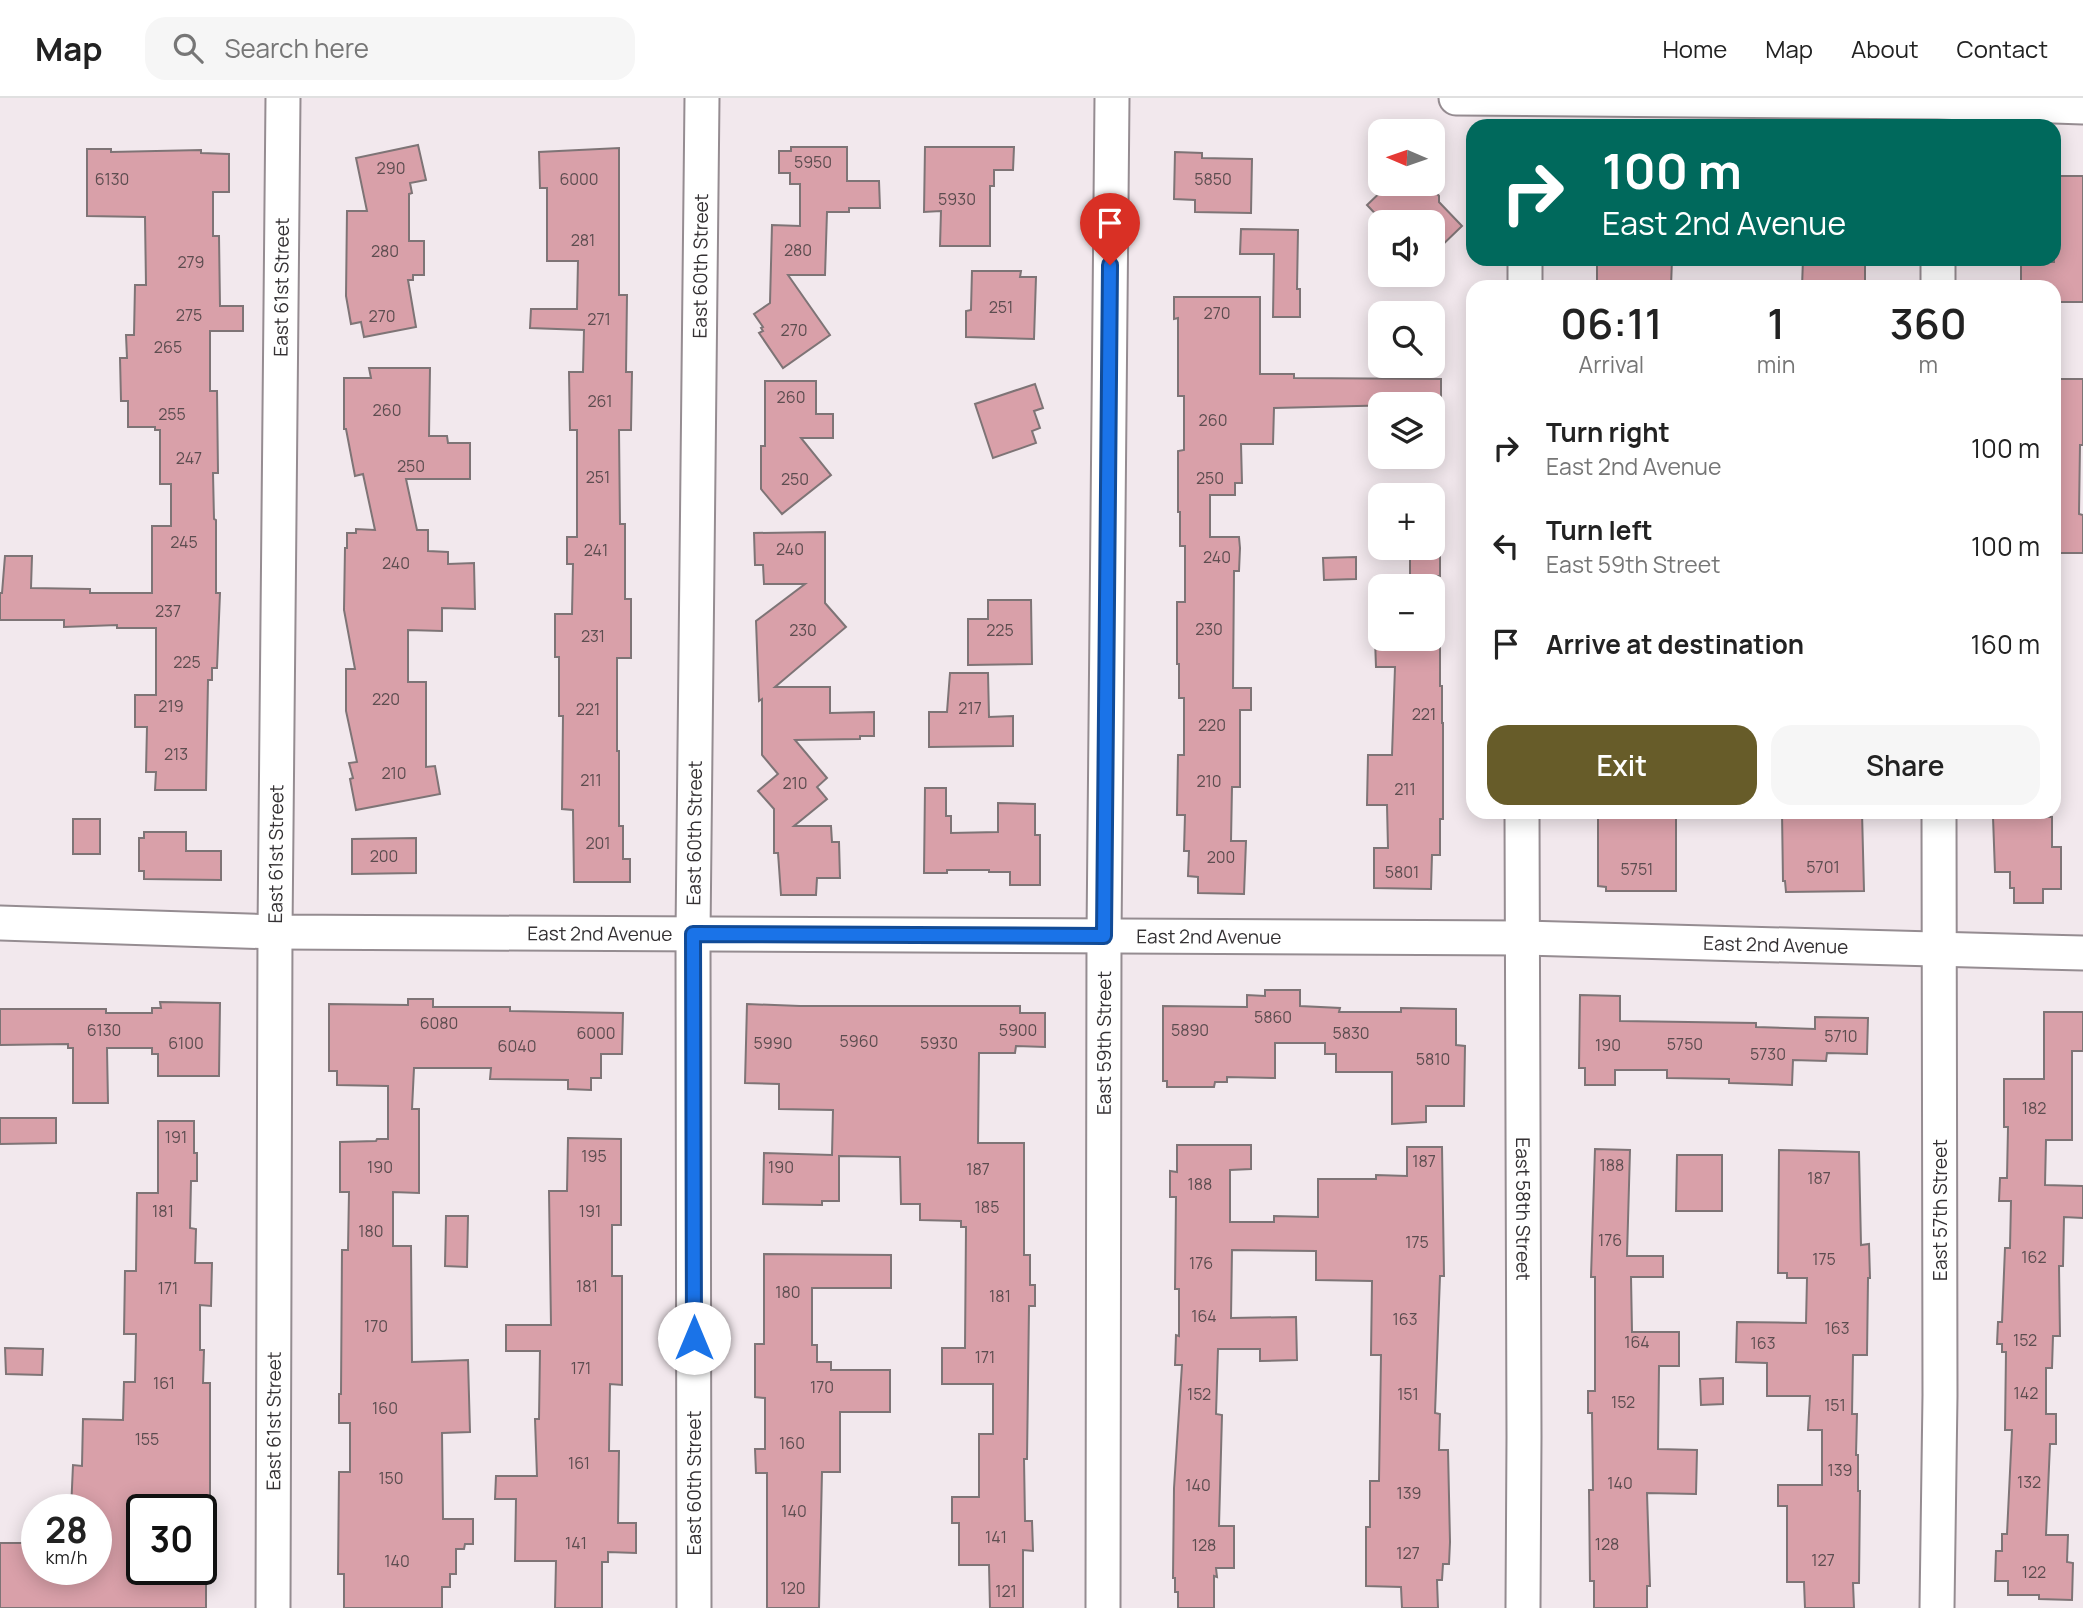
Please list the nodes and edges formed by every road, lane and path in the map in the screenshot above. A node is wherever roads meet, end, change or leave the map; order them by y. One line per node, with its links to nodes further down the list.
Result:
1 (283, 98): 12 (street, East 61st Street)
2 (702, 98): 13 (street, East 60th Street)
3 (1112, 98): 14 (street, East 59th Street)
4 (1456, 98): 5 (street)
5 (1526, 98): 7 (street); 8 (street)
6 (2083, 107): 7 (street)
7 (1938, 108)
8 (1526, 119)
9 (1522, 819): 15 (street, East 58th Street)
10 (1939, 819): 16 (street, East 57th Street)
11 (0, 923): 12 (street, East 2nd Avenue)
12 (275, 932): 13 (street, East 2nd Avenue); 18 (street, East 61st Street)
13 (693, 934): 14 (street, East 2nd Avenue); 19 (street, East 60th Street)
14 (1104, 936): 15 (street, East 2nd Avenue); 20 (street, East 59th Street)
15 (1522, 938): 16 (street, East 2nd Avenue); 21 (street, East 58th Street)
16 (1939, 947): 17 (street, East 2nd Avenue); 22 (street, East 57th Street)
17 (2083, 953)
18 (273, 1608)
19 (694, 1608)
20 (1103, 1608)
21 (1522, 1608)
22 (1937, 1608)

